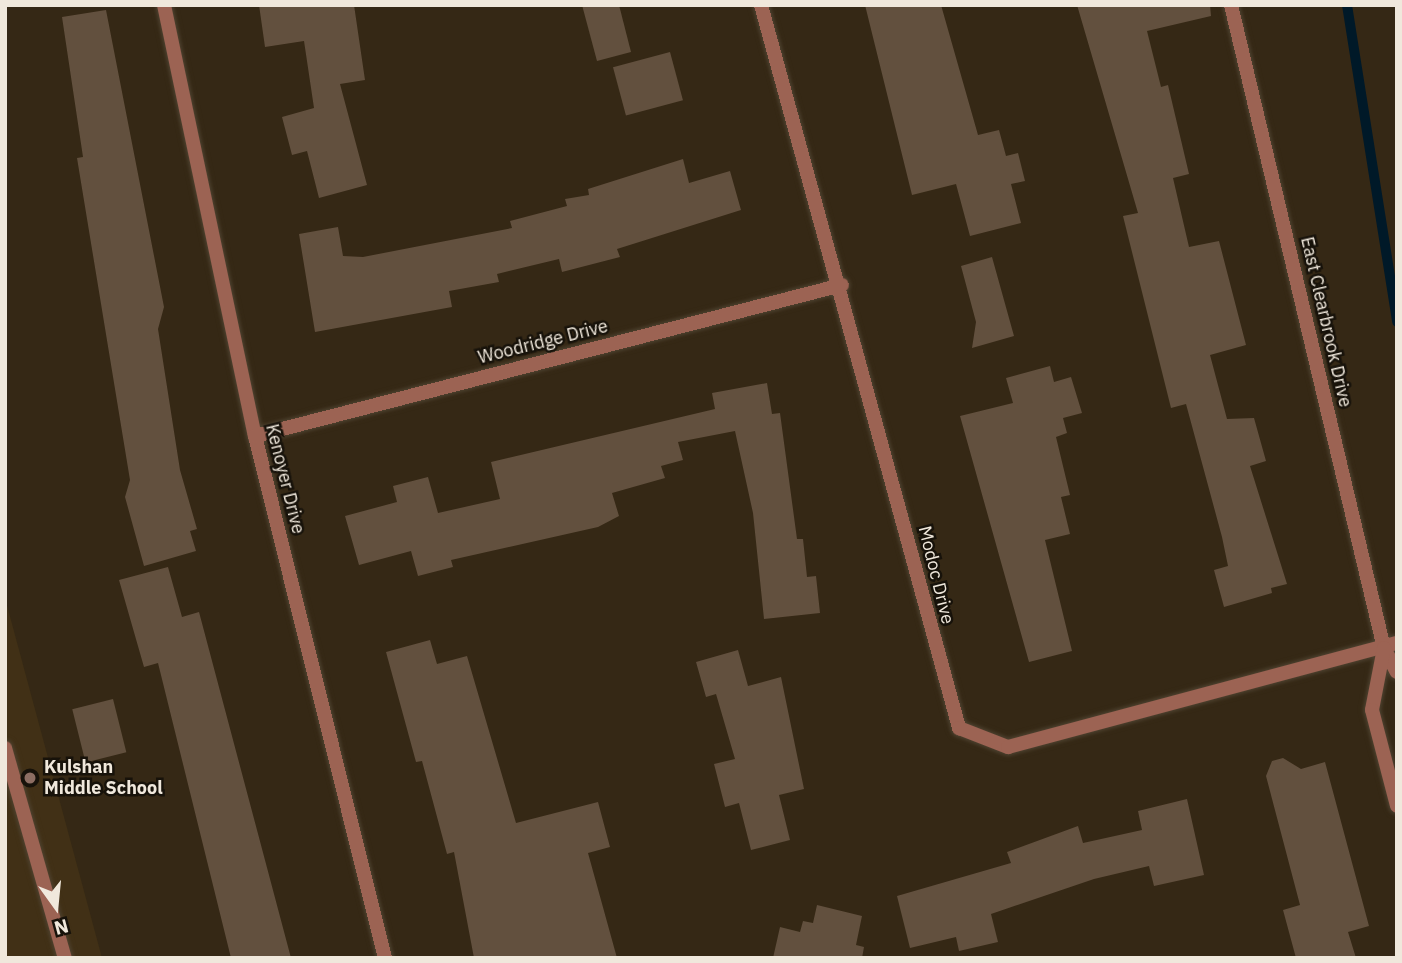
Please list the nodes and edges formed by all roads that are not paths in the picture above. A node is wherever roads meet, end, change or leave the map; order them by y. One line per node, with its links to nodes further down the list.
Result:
1 (164, 5): 5 (street, Kenoyer Drive)
2 (761, 5): 4 (street, Modoc Drive)
3 (1231, 5): 6 (street, East Clearbrook Drive)
4 (842, 285): 5 (street, Woodridge Drive); 6 (street, Modoc Drive)
5 (255, 436): 11 (street, Kenoyer Drive)
6 (1390, 646): 7 (street); 9 (street)
7 (1397, 672)
8 (5, 748): 10 (street)
9 (1397, 806)
10 (65, 958)
11 (385, 958)

